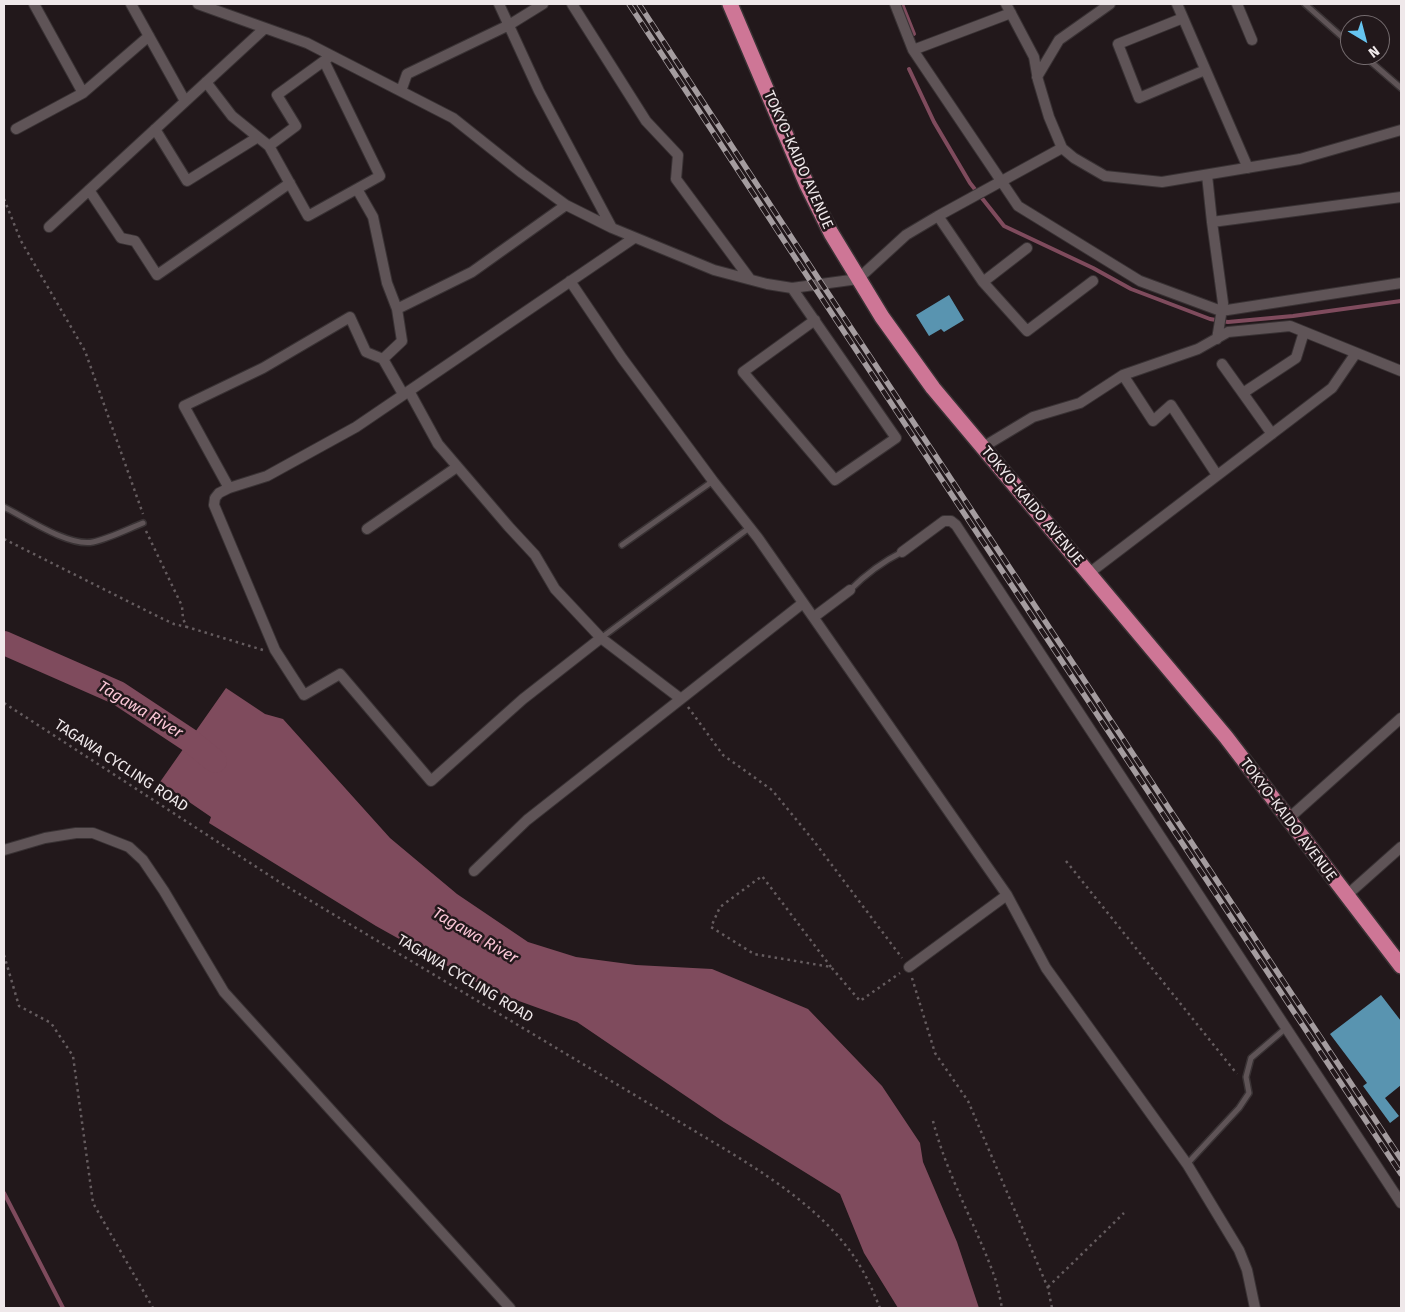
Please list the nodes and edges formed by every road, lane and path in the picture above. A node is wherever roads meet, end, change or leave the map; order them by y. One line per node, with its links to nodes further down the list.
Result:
1 (34, 4): 28 (street)
2 (132, 4): 18 (street)
3 (198, 4): 16 (street)
4 (499, 4): 15 (street)
5 (543, 4): 15 (street)
6 (572, 4): 51 (street)
7 (730, 4): 52 (highway, TOKYO-KAIDO AVENUE)
8 (895, 4): 20 (street)
9 (1110, 4): 24 (street)
10 (1177, 4): 14 (street)
11 (1237, 4): 19 (street)
12 (1305, 4): 17 (lane)
13 (1009, 8): 20 (street); 24 (street)
14 (1183, 18): 23 (street); 23 (street)
15 (509, 25): 27 (street); 48 (street)
16 (264, 28): 21 (street); 25 (street)
17 (1340, 35)
18 (149, 36): 28 (street); 29 (street)
19 (1252, 40)
20 (913, 50): 38 (street)
21 (328, 58): 27 (street); 34 (street); 40 (street)
22 (1375, 65): 26 (lane)
23 (1205, 70): 36 (street)
24 (1037, 76): 35 (street)
25 (206, 82): 29 (street); 33 (street)
26 (1401, 88)
27 (401, 91): 44 (street)
28 (83, 93): 30 (street)
29 (185, 101): 31 (street)
30 (16, 129)
31 (155, 129): 33 (street); 41 (street)
32 (1401, 130): 36 (street)
33 (258, 137): 34 (street)
34 (269, 146): 39 (street)
35 (1062, 148): 37 (street); 38 (street)
36 (1248, 168): 37 (street)
37 (1207, 175): 46 (street)
38 (1000, 182): 45 (street); 59 (street)
39 (290, 183): 40 (street); 41 (street)
40 (357, 189): 58 (street)
41 (89, 190): 47 (street)
42 (1401, 197): 46 (street)
43 (4, 199): 77 (path)
44 (566, 205): 48 (street); 58 (street)
45 (938, 216): 52 (street); 55 (street)
46 (1212, 222): 59 (street)
47 (49, 227)
48 (612, 228): 49 (street)
49 (634, 238): 51 (street); 53 (street)
50 (1027, 248): 55 (street)
51 (750, 279): 57 (street)
52 (858, 279): 57 (street); 71 (highway, TOKYO-KAIDO AVENUE)
53 (570, 281): 68 (street); 74 (street)
54 (1093, 281): 55 (street)
55 (983, 282)
56 (1401, 284): 59 (street)
57 (792, 288): 60 (street)
58 (397, 308): 64 (street)
59 (1221, 314): 62 (street)
60 (815, 320): 60 (street)
61 (1304, 332): 62 (street); 63 (street); 69 (street)
62 (1217, 336): 67 (street)
63 (1356, 353): 66 (street); 70 (street)
64 (382, 358): 68 (street); 75 (street)
65 (1222, 364): 69 (street)
66 (1401, 371)
67 (1123, 375): 71 (street); 73 (street)
68 (406, 393): 72 (street); 75 (street)
69 (1242, 393): 70 (street)
70 (1272, 434): 73 (street)
71 (983, 447): 83 (highway, TOKYO-KAIDO AVENUE)
72 (457, 467): 79 (street); 88 (street)
73 (1217, 475): 83 (street)
74 (713, 481): 78 (street); 81 (lane)
75 (229, 488): 89 (street)
76 (4, 507): 77 (lane)
77 (143, 523): 87 (path)
78 (749, 528): 85 (street); 88 (lane)
79 (367, 529)
80 (4, 539): 87 (path)
81 (622, 545)
82 (902, 552): 84 (lane); 104 (street)
83 (1088, 574): 93 (highway, TOKYO-KAIDO AVENUE)
84 (850, 590): 86 (street)
85 (804, 603): 86 (street); 90 (street)
86 (814, 617): 98 (street)
87 (187, 627): 89 (path)
88 (601, 638): 89 (street); 90 (street)
89 (274, 650)
90 (681, 699): 97 (street); 103 (path)
91 (4, 703): 113 (path, TAGAWA CYCLING ROAD)
92 (1401, 718): 93 (street)
93 (1288, 819): 99 (highway, TOKYO-KAIDO AVENUE)
94 (1401, 847): 99 (street)
95 (4, 850): 112 (street)
96 (1066, 862): 105 (path)
97 (474, 871)
98 (1007, 895): 103 (street); 107 (street)
99 (1346, 896): 101 (highway, TOKYO-KAIDO AVENUE)
100 (4, 955): 111 (path)
101 (1401, 966)
102 (831, 967): 102 (path); 103 (path)
103 (909, 967): 110 (path)
104 (1286, 1028): 105 (lane); 108 (street)
105 (1246, 1077): 107 (lane)
106 (933, 1122): 114 (path)
107 (1187, 1164): 116 (street)
108 (1401, 1203)
109 (1124, 1213): 110 (path)
110 (1048, 1288): 115 (path)
111 (153, 1308)
112 (510, 1308)
113 (880, 1308)
114 (1002, 1308)
115 (1052, 1308)
116 (1255, 1308)

